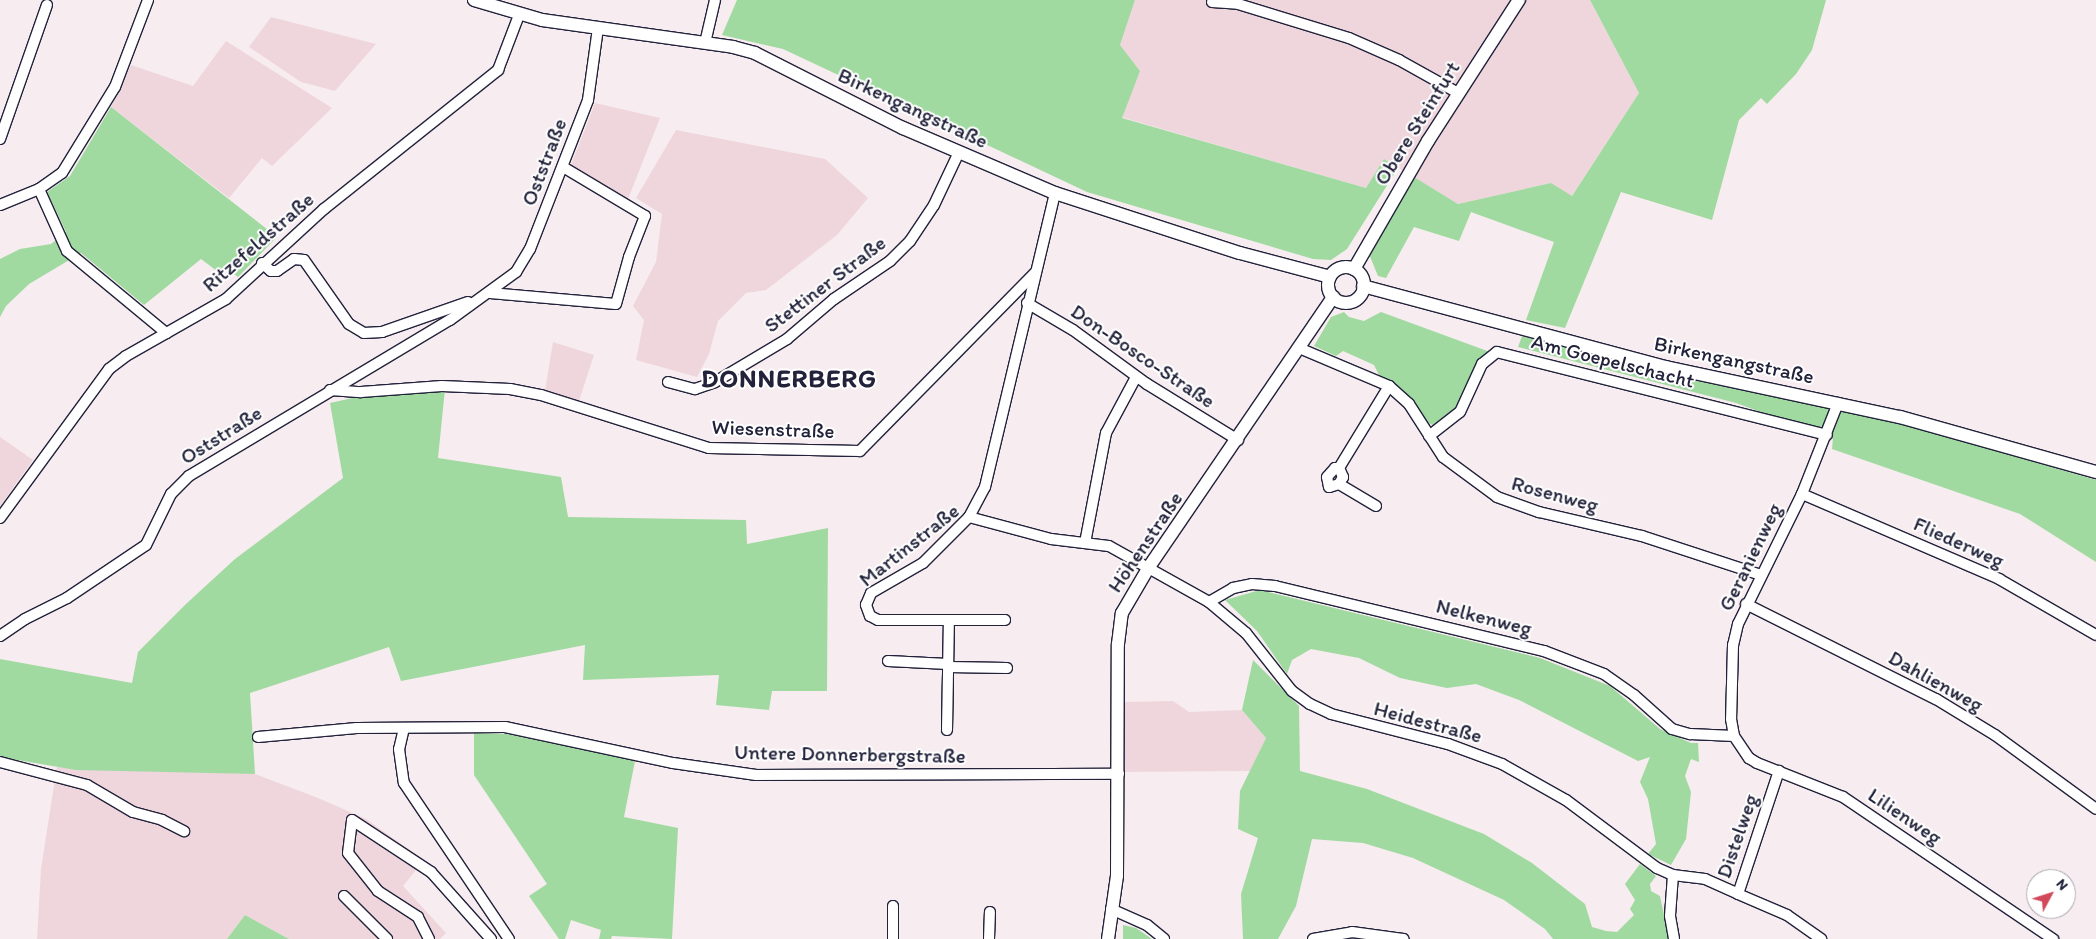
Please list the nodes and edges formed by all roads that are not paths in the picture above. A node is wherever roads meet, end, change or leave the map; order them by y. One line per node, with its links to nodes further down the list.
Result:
1 (148, 0): 14 (street)
2 (474, 0): 7 (street, Birkengangstraße)
3 (715, 0): 9 (street)
4 (1519, 0): 10 (street, Obere Steinfurt)
5 (1212, 2): 10 (street)
6 (47, 5): 11 (street)
7 (519, 15): 8 (street, Birkengangstraße); 17 (street, Ritzefeldstraße)
8 (598, 28): 9 (street, Birkengangstraße); 13 (street, Oststraße)
9 (705, 43): 12 (street, Birkengangstraße)
10 (1458, 93): 18 (street, Obere Steinfurt)
11 (0, 140)
12 (958, 152): 15 (street, Birkengangstraße); 28 (street, Stettiner Straße)
13 (563, 167): 22 (street, Oststraße); 22 (street)
14 (39, 189): 16 (street); 25 (street)
15 (1055, 193): 19 (street); 20 (street, Birkengangstraße)
16 (0, 204)
17 (262, 263): 22 (street); 25 (street, Ritzefeldstraße)
18 (1354, 269): 20 (street); 21 (street)
19 (1035, 274): 24 (street); 30 (street, Wiesenstraße)
20 (1330, 277): 23 (street)
21 (1363, 286): 23 (street); 31 (street, Birkengangstraße)
22 (486, 296): 30 (street, Oststraße)
23 (1333, 297): 26 (street, Höhenstraße)
24 (1027, 303): 27 (street, Don-Bosco-Straße); 38 (street)
25 (166, 333): 39 (street, Ritzefeldstraße)
26 (1299, 348): 29 (street, Rosenweg); 34 (street, Höhenstraße)
27 (1136, 377): 34 (street, Don-Bosco-Straße); 40 (street)
28 (668, 382)
29 (1389, 386): 33 (street, Rosenweg); 37 (street)
30 (330, 390): 48 (street, Oststraße)
31 (1838, 403): 32 (street, Geranienweg); 35 (street, Birkengangstraße)
32 (1827, 435): 33 (street, Am Goepelschacht); 36 (street, Geranienweg)
33 (1429, 436): 42 (street, Rosenweg)
34 (1238, 440): 41 (street, Höhenstraße)
35 (2096, 472)
36 (1802, 494): 42 (street, Geranienweg); 47 (street, Fliederweg)
37 (1376, 506)
38 (969, 517): 40 (street, Martinstraße); 45 (street, Martinstraße)
39 (0, 518)
40 (1085, 542): 41 (street, Martinstraße)
41 (1150, 567): 43 (street, Heidestraße); 58 (street, Höhenstraße)
42 (1761, 575): 44 (street, Geranienweg)
43 (1209, 602): 54 (street, Nelkenweg); 61 (street, Heidestraße)
44 (1746, 604): 54 (street, Geranienweg); 59 (street, Dahlienweg)
45 (949, 620): 46 (street, Martinstraße); 50 (street)
46 (1005, 620)
47 (2096, 635)
48 (0, 636)
49 (888, 661): 50 (street)
50 (948, 665): 51 (street); 53 (street)
51 (1007, 668)
52 (404, 728): 55 (street, Untere Donnerbergstraße); 58 (street, Untere Donnerbergstraße); 71 (street)
53 (947, 730)
54 (1734, 736): 57 (street, Lilienweg)
55 (258, 737)
56 (0, 762): 60 (street)
57 (1779, 771): 63 (street, Distelweg); 80 (street, Lilienweg)
58 (1119, 774): 66 (street, Höhenstraße)
59 (2096, 809)
60 (184, 831)
61 (1673, 875): 62 (street, Heidestraße); 78 (street)
62 (1717, 884): 63 (street, Distelweg)
63 (1738, 894): 79 (street)
64 (344, 896): 68 (street)
65 (893, 906): 72 (street)
66 (1111, 909): 74 (street, Höhenstraße); 75 (street)
67 (990, 912): 73 (street)
68 (387, 939)
69 (429, 939): 70 (street)
70 (491, 939)
71 (508, 939)
72 (892, 939)
73 (989, 939)
74 (1108, 939)
75 (1164, 939)
76 (1313, 939): 77 (street)
77 (1404, 939)
78 (1674, 939)
79 (1821, 939)
80 (2053, 939)

